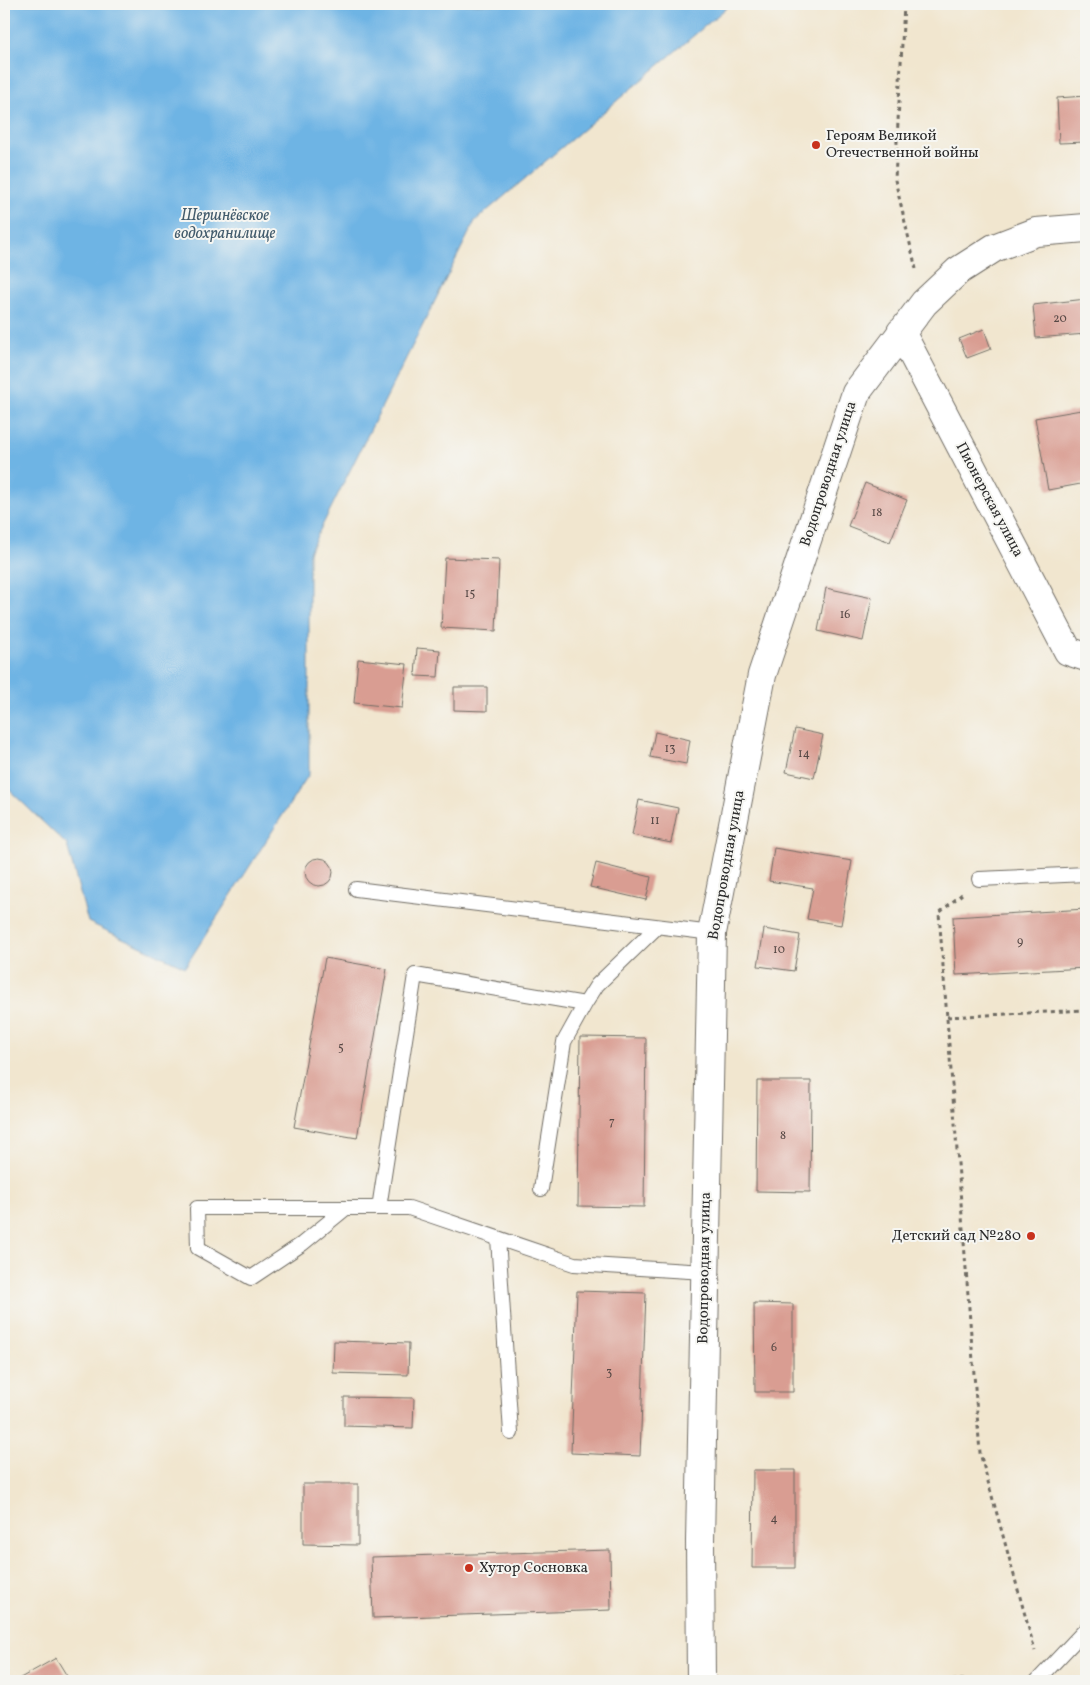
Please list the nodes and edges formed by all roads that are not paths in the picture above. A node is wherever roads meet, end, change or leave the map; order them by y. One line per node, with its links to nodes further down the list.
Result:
1 (1086, 228): 2 (street, Водопроводная улица)
2 (901, 332): 3 (street, Пионерская улица); 8 (street, Водопроводная улица)
3 (1086, 658)
4 (1086, 874): 5 (lane)
5 (979, 879)
6 (356, 889): 7 (lane)
7 (657, 927): 8 (lane); 9 (lane)
8 (712, 933): 14 (street, Водопроводная улица)
9 (585, 1004): 10 (lane); 12 (lane)
10 (541, 1189)
11 (346, 1208): 11 (lane); 12 (lane)
12 (379, 1208): 13 (lane)
13 (498, 1238): 14 (lane); 15 (lane)
14 (705, 1272): 18 (street, Водопроводная улица)
15 (511, 1433)
16 (1086, 1629): 17 (lane)
17 (1040, 1679)
18 (701, 1681)

